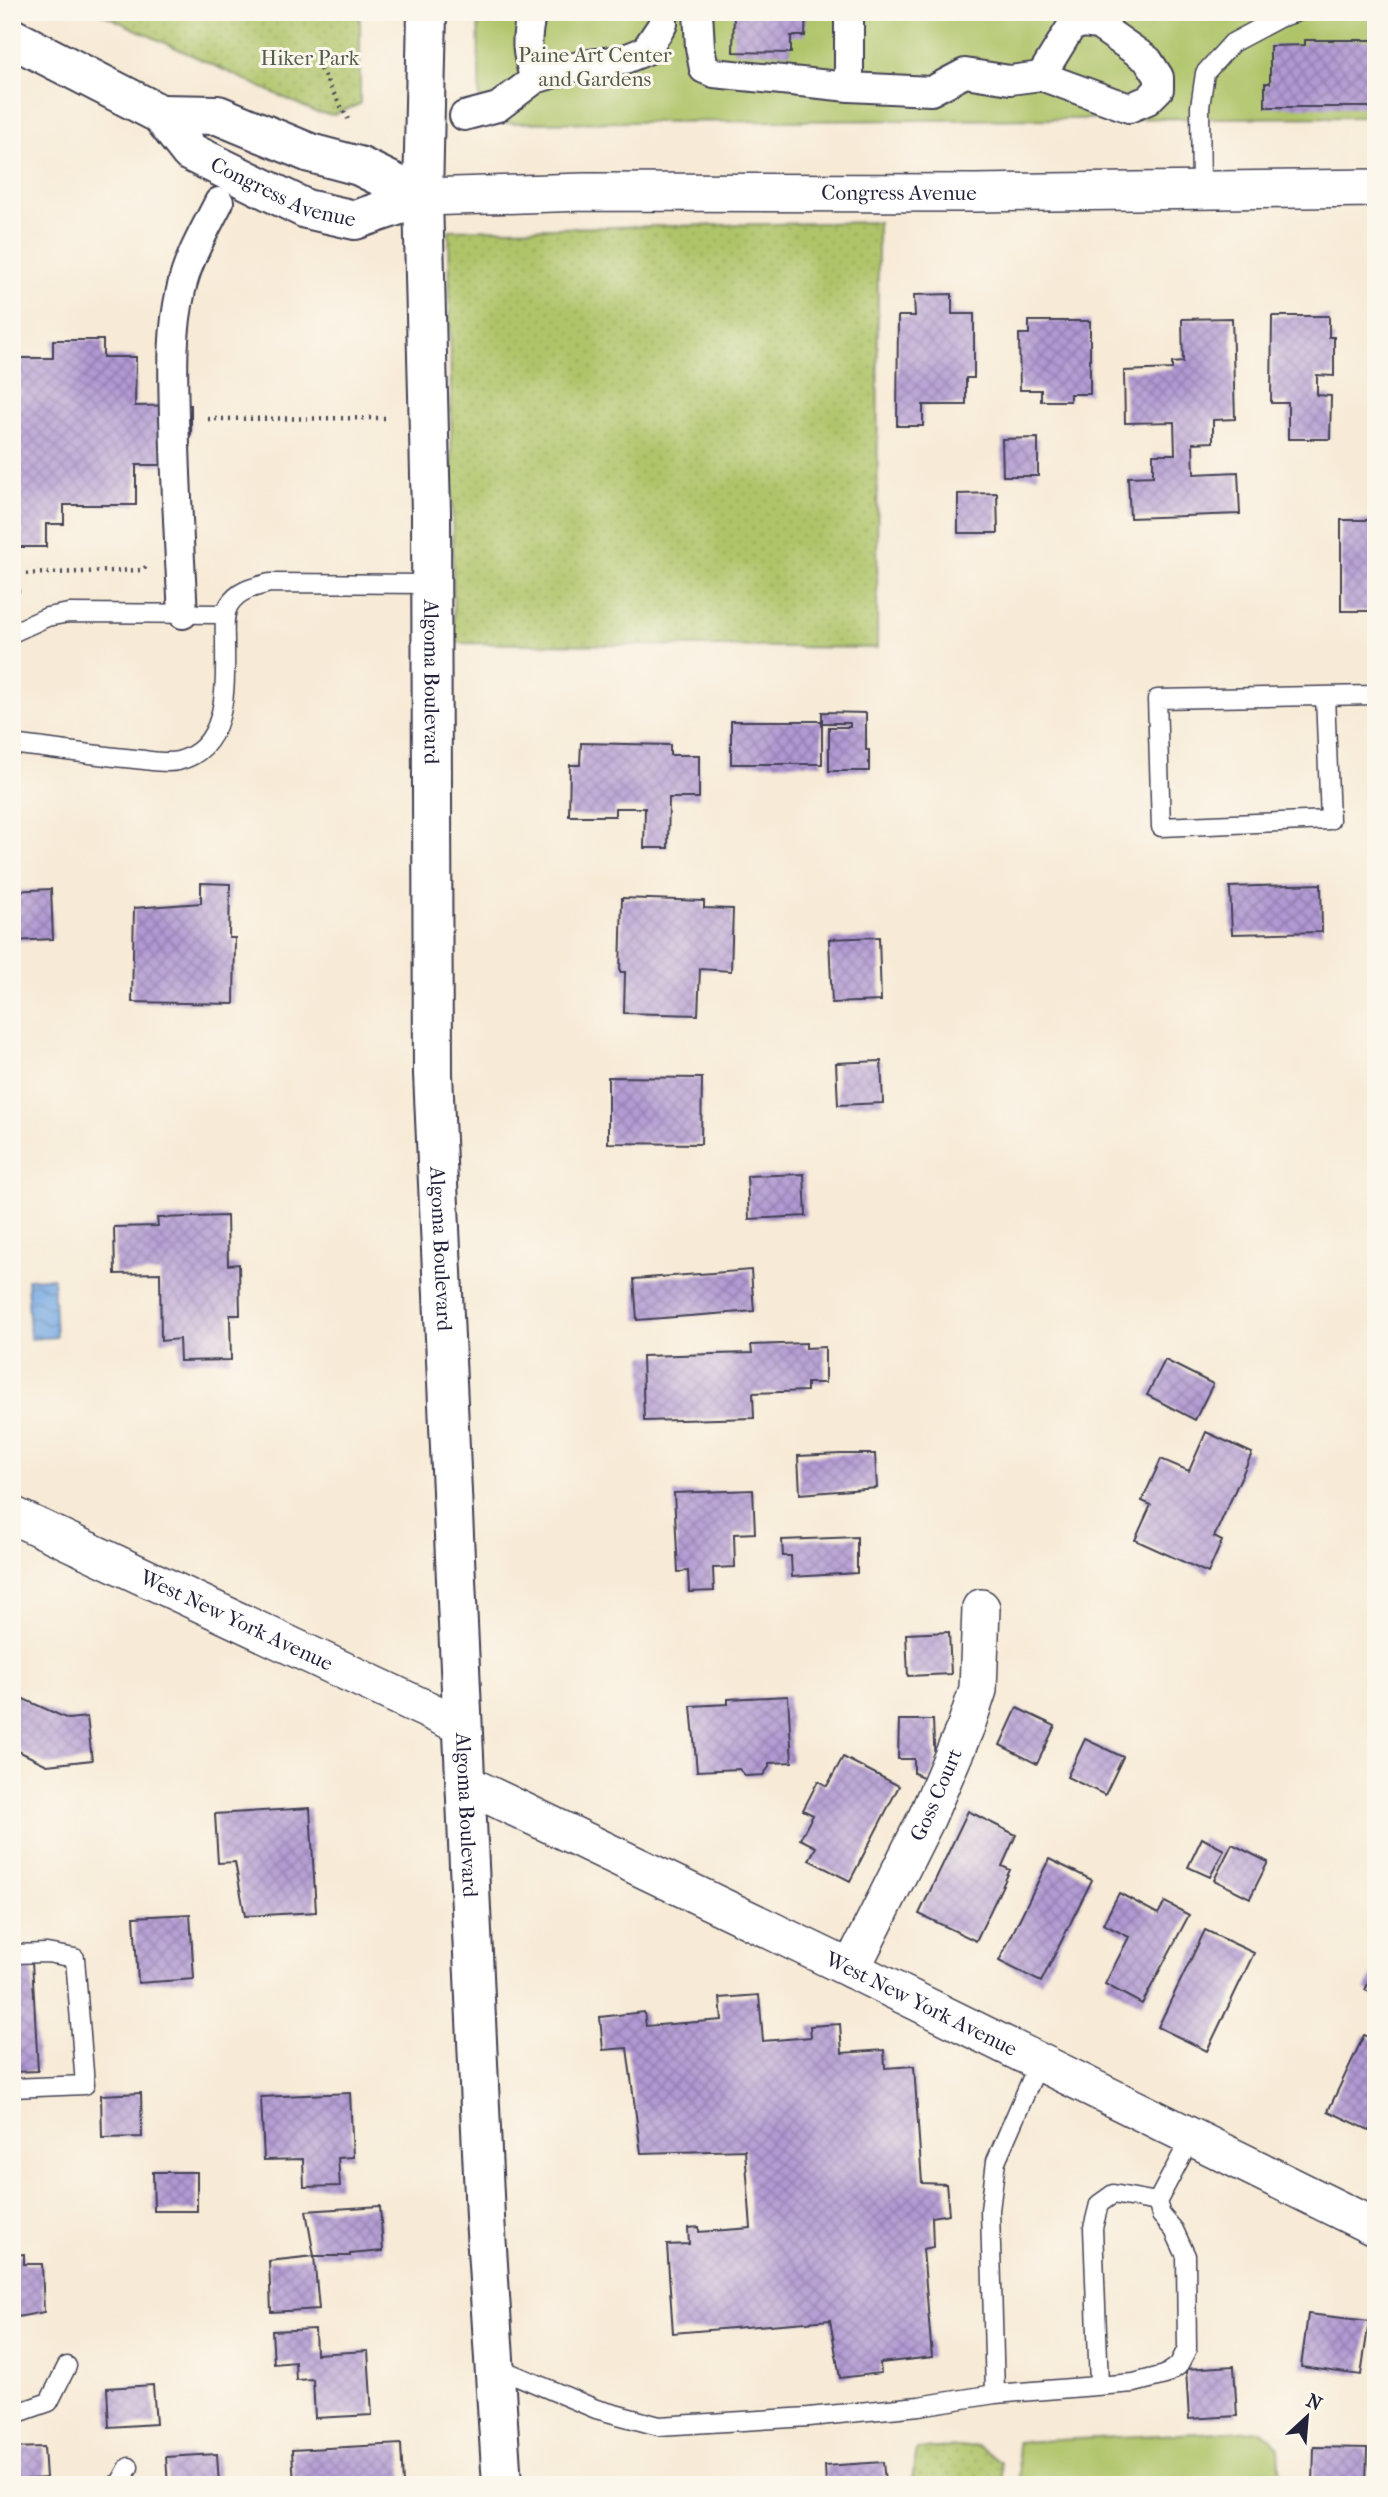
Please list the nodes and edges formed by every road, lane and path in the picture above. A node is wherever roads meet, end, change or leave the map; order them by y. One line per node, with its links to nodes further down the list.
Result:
1 (89, 12): 8 (path)
2 (427, 12): 20 (main road, Algoma Boulevard)
3 (532, 12): 13 (street)
4 (663, 12): 13 (street)
5 (698, 12): 14 (street)
6 (849, 12): 14 (street)
7 (1298, 12): 19 (lane)
8 (82, 15)
9 (1104, 19): 12 (street); 12 (street)
10 (12, 38): 15 (main road, Congress Avenue)
11 (320, 69): 17 (path)
12 (1041, 76): 14 (street)
13 (535, 79): 16 (street)
14 (849, 87)
15 (160, 114): 20 (main road, Congress Avenue); 20 (main road, Congress Avenue)
16 (464, 116)
17 (348, 119)
18 (1376, 188): 19 (street, Congress Avenue)
19 (1201, 190): 20 (street, Congress Avenue)
20 (423, 197): 22 (main road, Algoma Boulevard)
21 (219, 202): 24 (street)
22 (428, 418): 23 (path); 26 (main road, Algoma Boulevard)
23 (203, 419)
24 (179, 538): 25 (path); 27 (street)
25 (19, 574)
26 (430, 584): 28 (lane); 35 (main road, Algoma Boulevard)
27 (183, 614): 28 (lane); 29 (lane)
28 (225, 614): 32 (lane)
29 (12, 634)
30 (1376, 695): 31 (lane)
31 (1325, 696): 31 (lane)
32 (12, 744)
33 (12, 1515): 35 (street, West New York Avenue)
34 (981, 1608): 38 (street, Goss Court)
35 (461, 1726): 36 (main road, Algoma Boulevard)
36 (464, 1783): 38 (street, West New York Avenue); 45 (main road, Algoma Boulevard)
37 (12, 1954): 40 (lane)
38 (852, 1969): 39 (street, West New York Avenue)
39 (1038, 2062): 41 (street, West New York Avenue); 47 (lane)
40 (12, 2088)
41 (1191, 2138): 42 (lane); 43 (street, West New York Avenue)
42 (1157, 2202): 46 (lane); 46 (lane)
43 (1376, 2228)
44 (66, 2366): 48 (lane)
45 (494, 2366): 47 (lane); 51 (main road, Algoma Boulevard)
46 (1100, 2385): 47 (lane)
47 (995, 2393)
48 (12, 2415)
49 (129, 2468): 50 (lane)
50 (115, 2485)
51 (502, 2485)

